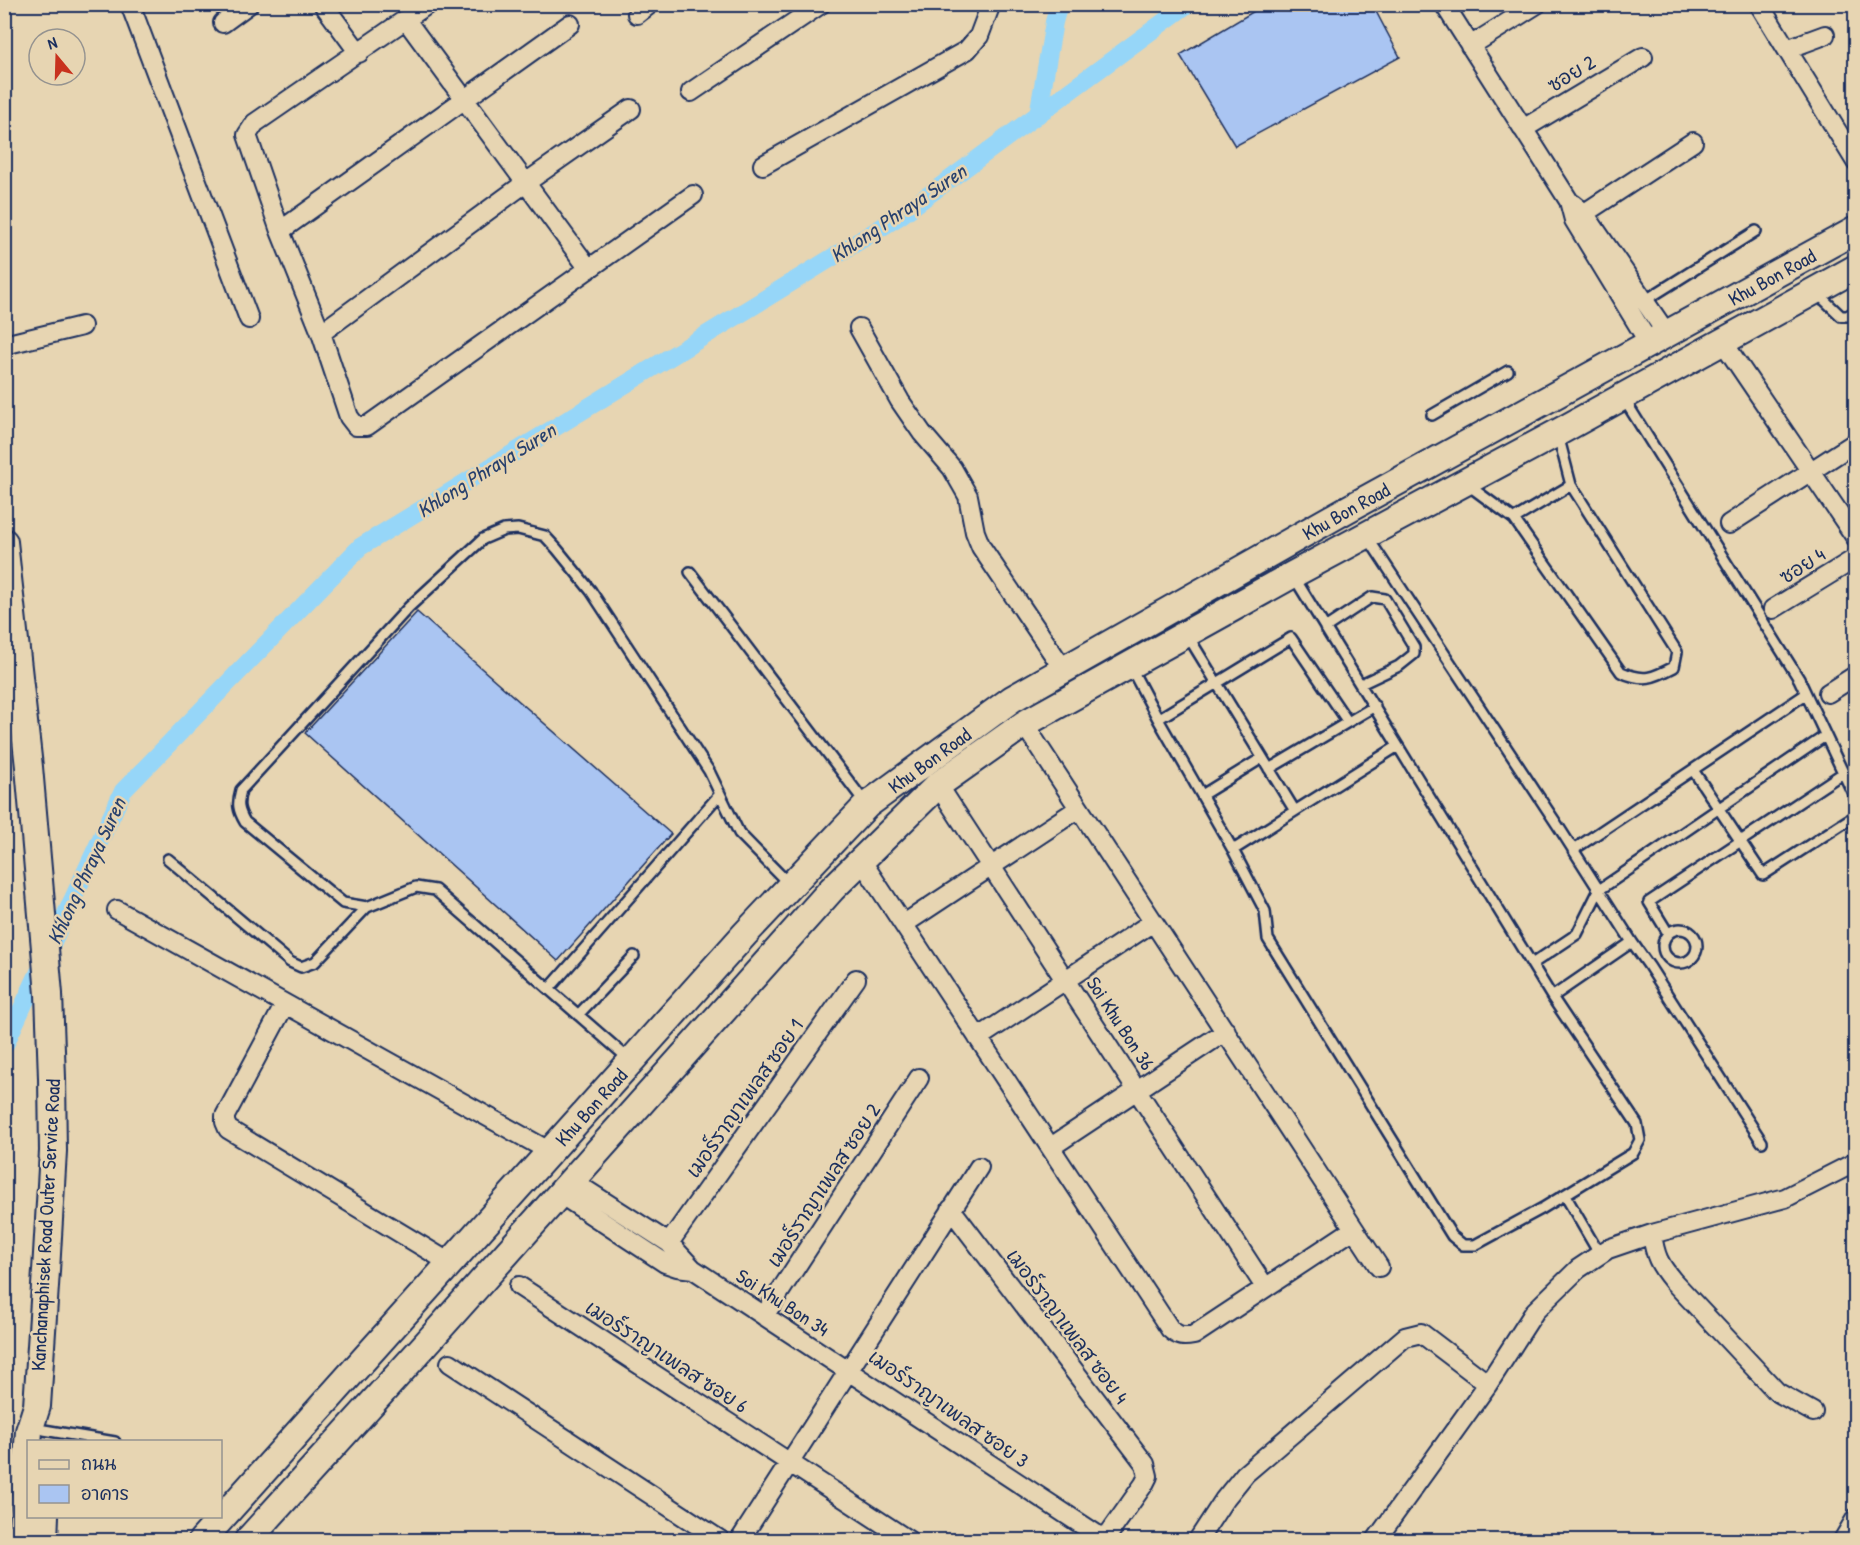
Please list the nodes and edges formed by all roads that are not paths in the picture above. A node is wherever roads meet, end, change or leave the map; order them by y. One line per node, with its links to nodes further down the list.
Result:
1 (129, 4): 36 (street)
2 (249, 4): 11 (street)
3 (323, 4): 16 (street)
4 (428, 4): 10 (street)
5 (821, 4): 18 (street)
6 (991, 4): 24 (street)
7 (1444, 4): 14 (street)
8 (1537, 4): 14 (street)
9 (1759, 4): 15 (street)
10 (406, 20): 16 (street); 19 (street)
11 (223, 23)
12 (570, 24): 19 (street)
13 (1825, 35): 15 (street)
14 (1470, 46): 21 (street)
15 (1787, 50): 23 (street)
16 (358, 53): 29 (street)
17 (1642, 57): 21 (street, ซอย 2)
18 (691, 92)
19 (463, 99): 25 (street); 29 (street)
20 (631, 109): 25 (street)
21 (1523, 129): 27 (street)
22 (1693, 142): 27 (street)
23 (1856, 162)
24 (763, 165)
25 (524, 184): 32 (street); 39 (street)
26 (693, 195): 32 (street)
27 (1579, 216): 34 (street)
28 (1856, 230): 40 (main road, Khu Bon Road)
29 (280, 231): 39 (street)
30 (1756, 231): 34 (lane)
31 (1856, 268): 33 (main road, Khu Bon Road)
32 (589, 269): 39 (street)
33 (1815, 291): 35 (lane); 41 (main road, Khu Bon Road)
34 (1637, 306): 40 (street)
35 (1856, 311)
36 (249, 319)
37 (82, 326): 42 (street)
38 (859, 328): 65 (street)
39 (321, 333)
40 (1658, 338): 57 (main road, Khu Bon Road)
41 (1723, 342): 44 (main road, Khu Bon Road); 48 (street)
42 (4, 345)
43 (1508, 371): 45 (lane)
44 (1623, 397): 46 (main road, Khu Bon Road); 70 (lane)
45 (1432, 414)
46 (1557, 433): 49 (main road, Khu Bon Road); 50 (lane)
47 (1856, 442): 48 (street)
48 (1810, 471): 52 (street); 54 (street)
49 (1465, 483): 51 (lane); 53 (main road, Khu Bon Road)
50 (1571, 485): 51 (lane); 51 (lane)
51 (1514, 519)
52 (1729, 524)
53 (1366, 536): 59 (main road, Khu Bon Road); 92 (lane)
54 (1856, 538)
55 (4, 542): 140 (main road, Kanchanaphisek Road Outer Service Road)
56 (1856, 558): 61 (street, ซอย 4)
57 (1246, 567): 60 (main road); 65 (main road, Khu Bon Road)
58 (690, 572): 85 (lane)
59 (1292, 575): 60 (main road, Khu Bon Road); 62 (lane)
60 (1261, 593): 63 (main road, Khu Bon Road)
61 (1773, 609)
62 (1325, 628): 68 (lane); 68 (lane)
63 (1187, 634): 64 (main road, Khu Bon Road); 67 (lane)
64 (1130, 666): 72 (lane); 74 (main road, Khu Bon Road)
65 (1064, 670): 85 (main road, Khu Bon Road)
66 (1856, 675): 69 (street)
67 (1216, 683): 72 (lane); 73 (lane); 77 (lane)
68 (1361, 684): 71 (lane)
69 (1828, 693)
70 (1806, 694): 75 (lane); 79 (lane)
71 (1375, 706): 73 (lane); 76 (lane)
72 (1158, 719): 83 (lane)
73 (1348, 722): 78 (lane)
74 (1024, 724): 81 (main road, Khu Bon Road); 87 (street)
75 (1825, 736): 80 (lane); 86 (lane)
76 (1398, 746): 88 (lane); 106 (lane)
77 (1262, 758): 78 (lane); 83 (lane)
78 (1269, 769): 88 (lane)
79 (1693, 770): 86 (lane); 92 (lane)
80 (1843, 773): 84 (lane); 90 (lane)
81 (938, 785): 94 (main road, Khu Bon Road); 95 (street, Soi Khu Bon 36)
82 (720, 794): 96 (lane); 98 (lane); 110 (lane)
83 (1202, 795): 91 (lane)
84 (1856, 800)
85 (867, 806): 96 (main road, Khu Bon Road)
86 (1719, 808): 90 (lane); 97 (lane)
87 (1078, 809): 95 (street); 100 (street)
88 (1294, 811): 91 (lane)
89 (1856, 815): 90 (lane)
90 (1741, 842): 102 (lane)
91 (1233, 850): 125 (lane)
92 (1573, 850): 97 (lane)
93 (168, 859): 98 (lane)
94 (861, 860): 101 (street); 124 (main road, Khu Bon Road)
95 (991, 866): 101 (street); 109 (street, Soi Khu Bon 36)
96 (790, 885): 116 (main road, Khu Bon Road)
97 (1599, 890): 103 (lane); 106 (lane)
98 (367, 907): 110 (lane)
99 (117, 910): 112 (street)
100 (1153, 921): 109 (street); 114 (street)
101 (904, 924): 115 (street)
102 (1668, 933): 104 (lane); 104 (lane)
103 (1632, 942): 107 (lane); 111 (lane)
104 (1665, 953): 107 (lane)
105 (634, 956): 113 (lane)
106 (1532, 964): 111 (lane)
107 (1649, 966): 119 (lane)
108 (856, 979): 129 (street, เมอร์ราญาเพลส ซอย 1)
109 (1066, 980): 115 (street); 118 (street, Soi Khu Bon 36)
110 (549, 989): 113 (lane)
111 (1552, 997): 125 (lane)
112 (285, 1004): 121 (street); 131 (street)
113 (578, 1015): 116 (lane)
114 (1226, 1032): 118 (street); 127 (street)
115 (978, 1038): 120 (street)
116 (630, 1060): 121 (main road, Khu Bon Road)
117 (919, 1078): 136 (street, เมอร์ราญาเพลส ซอย 2)
118 (1137, 1089): 120 (street); 135 (street, Soi Khu Bon 36)
119 (1762, 1142)
120 (1051, 1147): 135 (street)
121 (549, 1151): 131 (main road, Khu Bon Road)
122 (1856, 1162): 128 (street)
123 (979, 1167): 126 (street, เมอร์ราญาเพลส ซอย 3)
124 (566, 1188): 129 (street, Soi Khu Bon 34); 133 (street, Soi Khu Bon 34); 155 (main road, Khu Bon Road)
125 (1565, 1195): 130 (lane)
126 (951, 1209): 138 (street, เมอร์ราญาเพลส ซอย 3); 151 (street, เมอร์ราญาเพลส ซอย 4)
127 (1354, 1229): 132 (street); 135 (street)
128 (1652, 1234): 130 (street); 141 (street)
129 (669, 1243): 133 (street, Soi Khu Bon 34)
130 (1600, 1255): 139 (street)
131 (450, 1263): 149 (main road, Khu Bon Road)
132 (1379, 1267)
133 (693, 1269): 136 (street, Soi Khu Bon 34)
134 (519, 1286): 146 (street, เมอร์ราญาเพลส ซอย 6)
135 (1265, 1287)
136 (764, 1316): 138 (street, Soi Khu Bon 34)
137 (450, 1363): 156 (street)
138 (849, 1372): 146 (street); 151 (street, เมอร์ราญาเพลส ซอย 3)
139 (1488, 1384): 159 (street); 160 (street)
140 (37, 1406): 142 (main road, Kanchanaphisek Road Outer Service Road); 143 (main road, Kanchanaphisek Road Outer Service Road)
141 (1813, 1412)
142 (44, 1436): 144 (lane)
143 (28, 1440)
144 (91, 1440)
145 (27, 1458): 152 (main road, Kanchanaphisek Road Outer Service Road)
146 (790, 1464): 157 (street); 158 (street, เมอร์ราญาเพลส ซอย 6)
147 (45, 1518): 153 (main road)
148 (222, 1518): 154 (main road, Khu Bon Road)
149 (222, 1518)
150 (1856, 1518): 161 (street)
151 (1099, 1536)
152 (21, 1540)
153 (44, 1540)
154 (202, 1540)
155 (248, 1540)
156 (720, 1540)
157 (740, 1540)
158 (908, 1540)
159 (1198, 1540)
160 (1376, 1540)
161 (1843, 1540)

